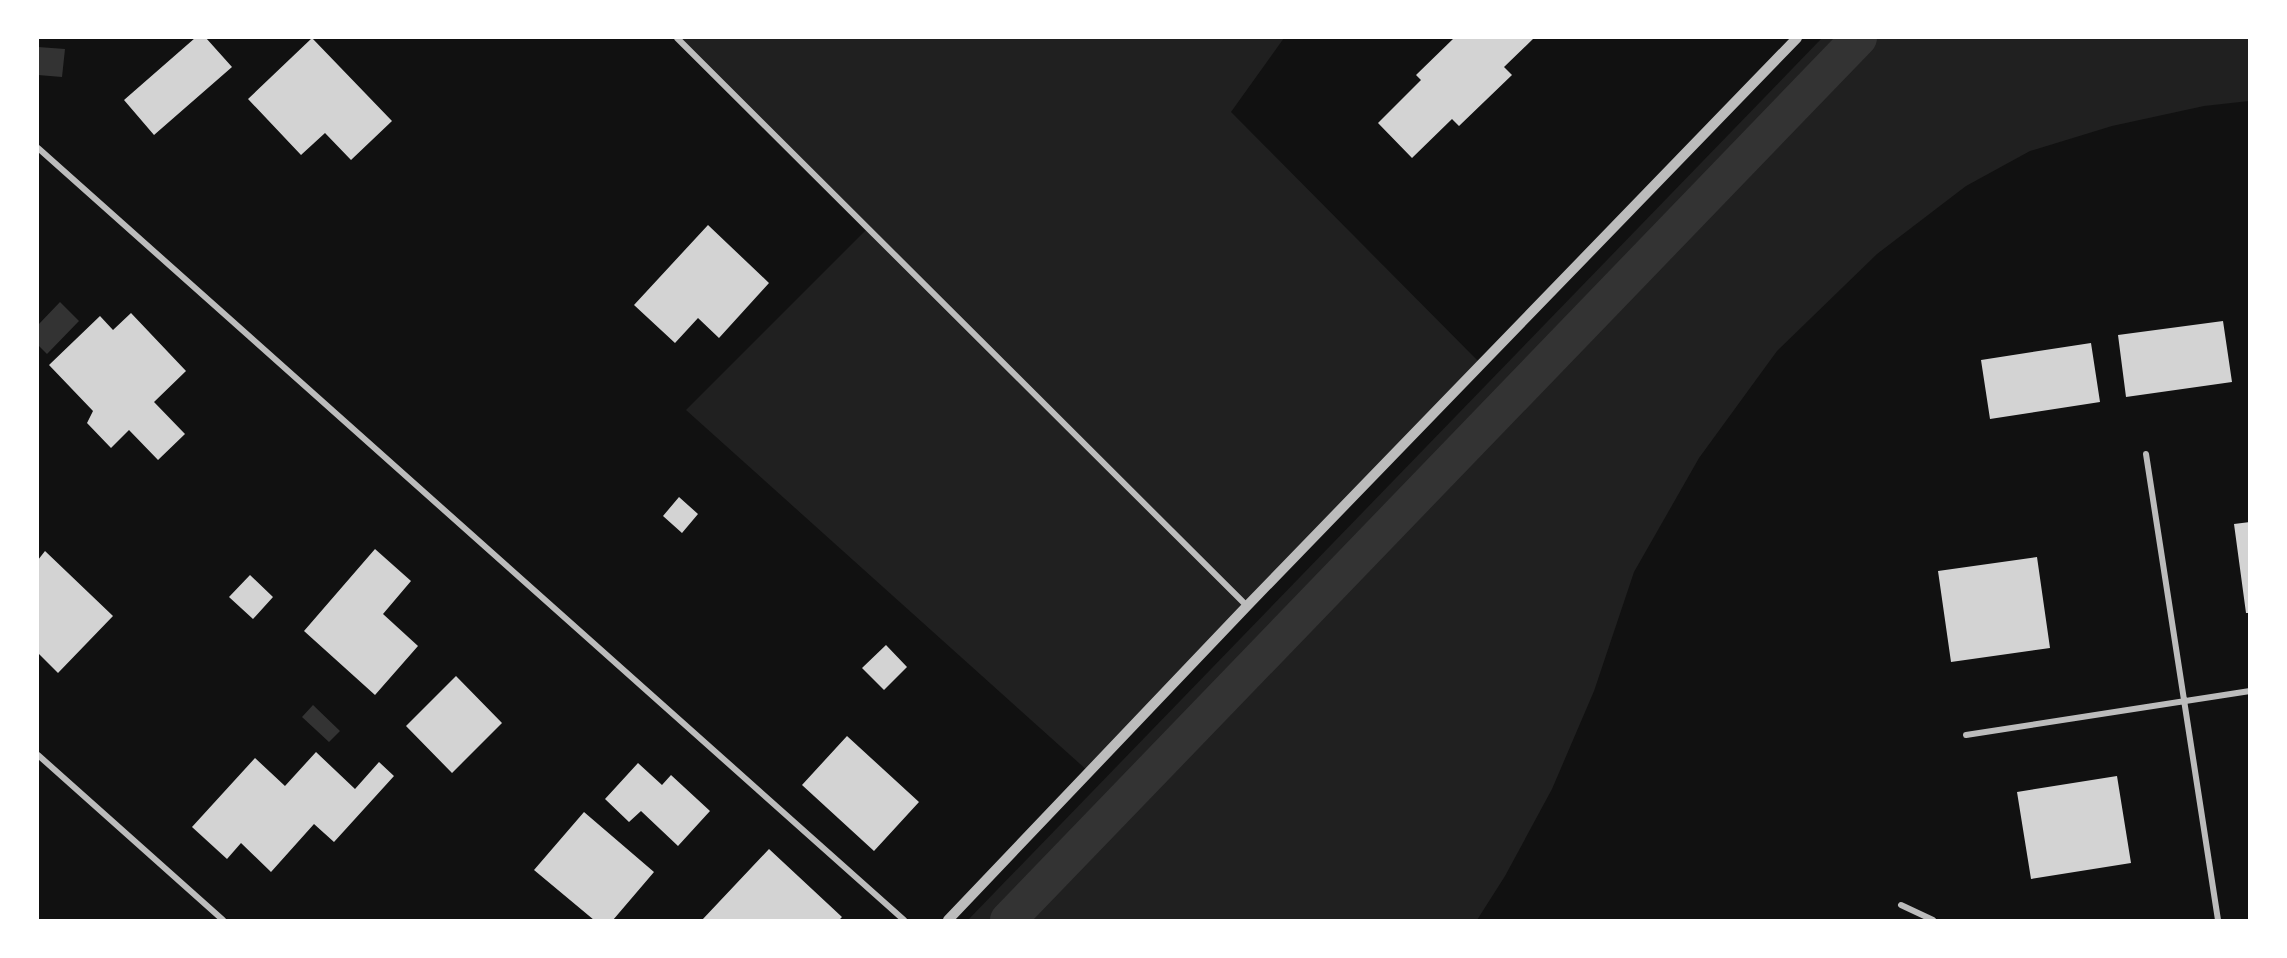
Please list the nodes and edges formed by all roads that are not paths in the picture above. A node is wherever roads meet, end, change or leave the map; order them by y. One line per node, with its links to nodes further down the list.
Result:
1 (677, 38): 5 (street)
2 (1797, 38): 5 (street)
3 (38, 148): 12 (street)
4 (2146, 454): 7 (street)
5 (1247, 606): 13 (street)
6 (2250, 691): 7 (street)
7 (2183, 701): 8 (street); 15 (street)
8 (1966, 735)
9 (38, 755): 11 (street)
10 (1901, 905): 14 (street)
11 (223, 921)
12 (904, 921)
13 (948, 921)
14 (1933, 921)
15 (2218, 921)

